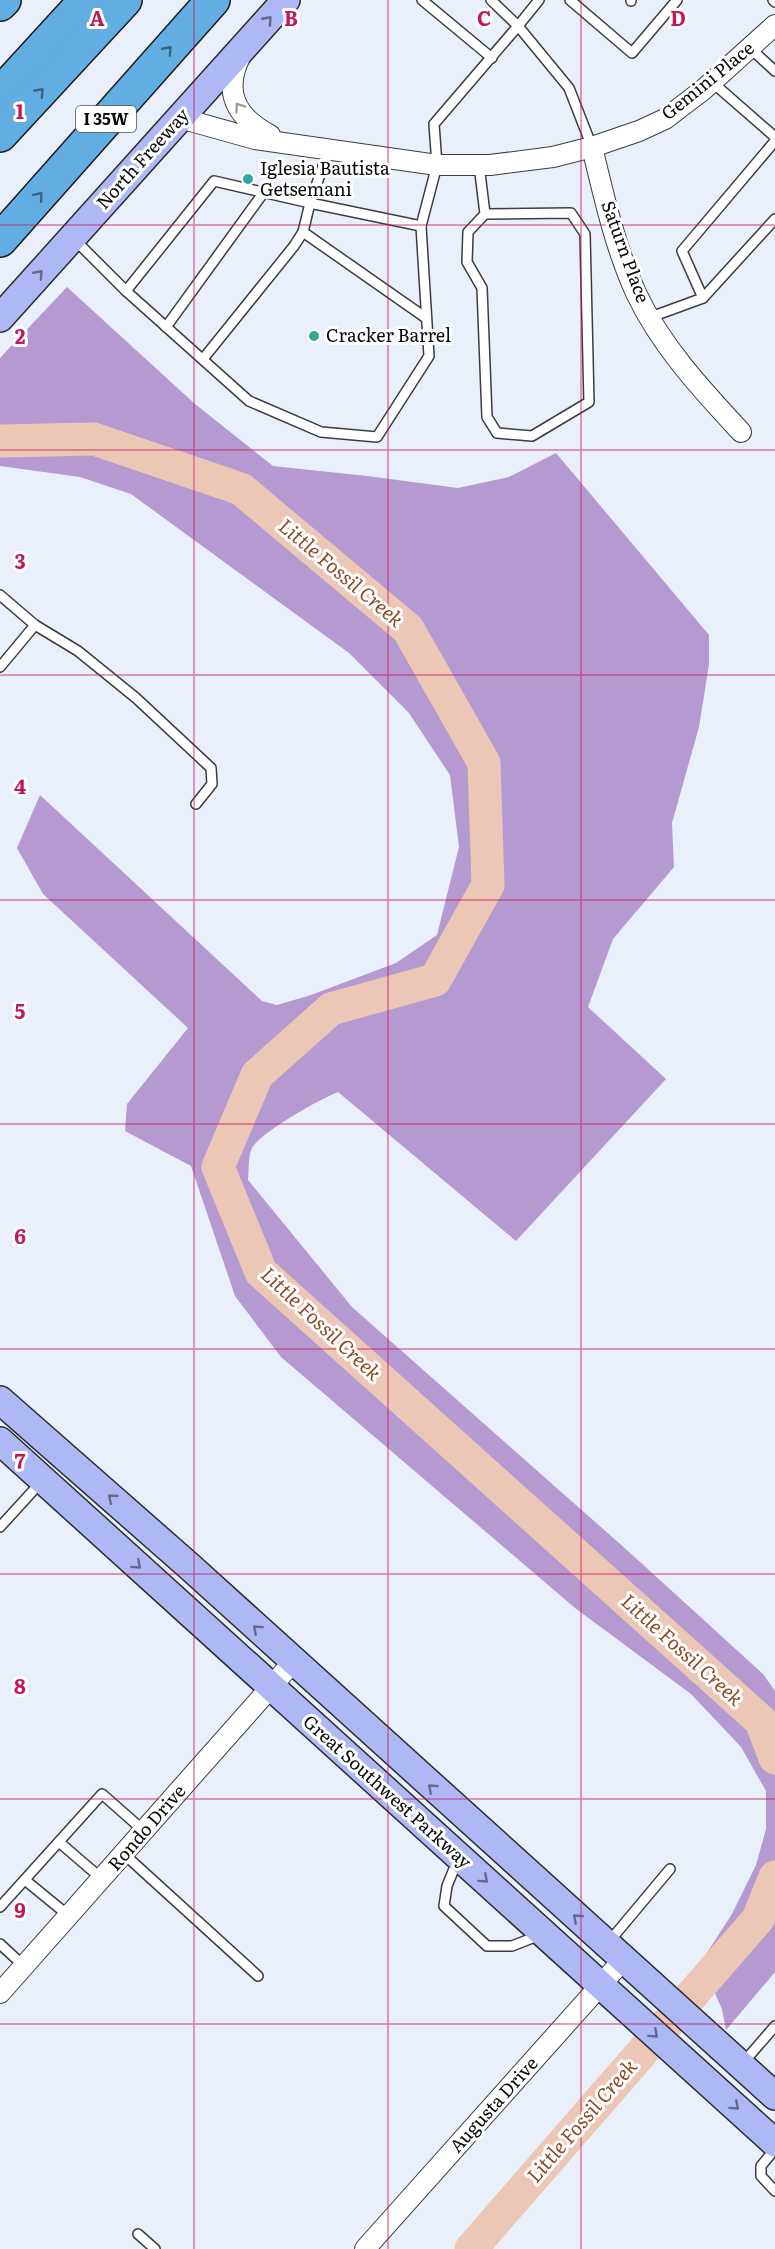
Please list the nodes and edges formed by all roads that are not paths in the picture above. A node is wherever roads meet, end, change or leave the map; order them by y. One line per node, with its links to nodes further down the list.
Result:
1 (4, 0): 12 (highway)
2 (86, 0): 26 (highway)
3 (125, 0): 28 (highway, one-way to 3)
4 (213, 0): 42 (highway, I 35W, one-way to 4)
5 (285, 0): 21 (street, North Freeway, one-way to 5)
6 (422, 0): 23 (lane)
7 (491, 0): 19 (lane)
8 (539, 0): 19 (lane)
9 (571, 0): 14 (lane)
10 (663, 0): 13 (lane)
11 (590, 2): 14 (lane)
12 (0, 4)
13 (674, 4): 20 (lane)
14 (582, 10): 16 (lane)
15 (600, 11): 16 (lane)
16 (592, 19): 20 (lane)
17 (612, 22): 20 (lane)
18 (775, 25): 22 (street, Gemini Place)
19 (518, 26): 23 (lane); 31 (lane)
20 (605, 30)
21 (249, 41): 27 (street, North Freeway); 30 (street, Gemini Place, one-way to 21)
22 (750, 48): 24 (lane); 25 (street, Gemini Place)
23 (492, 58): 33 (lane)
24 (775, 71)
25 (712, 82): 29 (lane); 31 (street, Gemini Place)
26 (0, 94)
27 (180, 118): 30 (street, Gemini Place); 41 (street, North Freeway)
28 (0, 135)
29 (775, 139): 44 (lane)
30 (283, 142): 32 (street, Gemini Place)
31 (592, 147): 34 (street, Gemini Place); 45 (street, Saturn Place)
32 (329, 149): 33 (street, Gemini Place); 36 (lane)
33 (437, 165): 34 (street, Gemini Place); 39 (lane)
34 (479, 165): 37 (lane)
35 (264, 192): 36 (lane); 43 (lane); 48 (lane)
36 (310, 203): 39 (lane); 40 (lane)
37 (485, 214): 37 (lane)
38 (775, 219): 44 (lane)
39 (421, 226): 47 (lane)
40 (303, 232): 47 (lane); 49 (lane)
41 (73, 237): 43 (lane); 46 (street, North Freeway, one-way to 41)
42 (0, 240)
43 (126, 291): 48 (lane)
44 (703, 298): 45 (lane)
45 (651, 317): 50 (street, Saturn Place)
46 (0, 318)
47 (426, 318): 49 (lane)
48 (166, 327): 49 (lane)
49 (203, 359)
50 (741, 432)
51 (0, 595): 52 (lane)
52 (35, 625): 53 (lane); 54 (lane)
53 (0, 667)
54 (196, 804)
55 (0, 1400): 59 (street, Great Southwest Parkway, one-way to 55)
56 (0, 1441): 57 (street, Great Southwest Parkway)
57 (43, 1480): 58 (lane); 60 (street, Great Southwest Parkway, one-way to 60)
58 (2, 1521)
59 (293, 1662): 60 (street, Rondo Drive); 72 (street, Great Southwest Parkway, one-way to 59)
60 (271, 1687): 61 (street, Rondo Drive); 64 (street, Great Southwest Parkway)
61 (144, 1831): 62 (lane); 63 (street, Rondo Drive)
62 (59, 1842): 66 (lane); 67 (lane)
63 (124, 1854): 66 (street, Rondo Drive); 74 (lane)
64 (459, 1857): 70 (street, Great Southwest Parkway, one-way to 70); 70 (lane)
65 (670, 1869): 72 (lane)
66 (102, 1879): 69 (street, Rondo Drive)
67 (25, 1880): 68 (lane); 69 (lane)
68 (0, 1907)
69 (69, 1916): 73 (street, Rondo Drive)
70 (544, 1934): 75 (street, Great Southwest Parkway)
71 (0, 1944): 73 (lane)
72 (622, 1959): 75 (street, Augusta Drive); 78 (street, Great Southwest Parkway)
73 (25, 1966): 76 (street, Rondo Drive)
74 (258, 1976)
75 (608, 1991): 80 (street, Great Southwest Parkway, one-way to 80); 85 (street, Augusta Drive)
76 (0, 1993)
77 (775, 2026): 78 (lane)
78 (741, 2065): 79 (street, Great Southwest Parkway)
79 (775, 2096)
80 (775, 2143)
81 (775, 2149): 82 (lane)
82 (775, 2191)
83 (138, 2234): 84 (lane)
84 (155, 2249)
85 (366, 2249)

